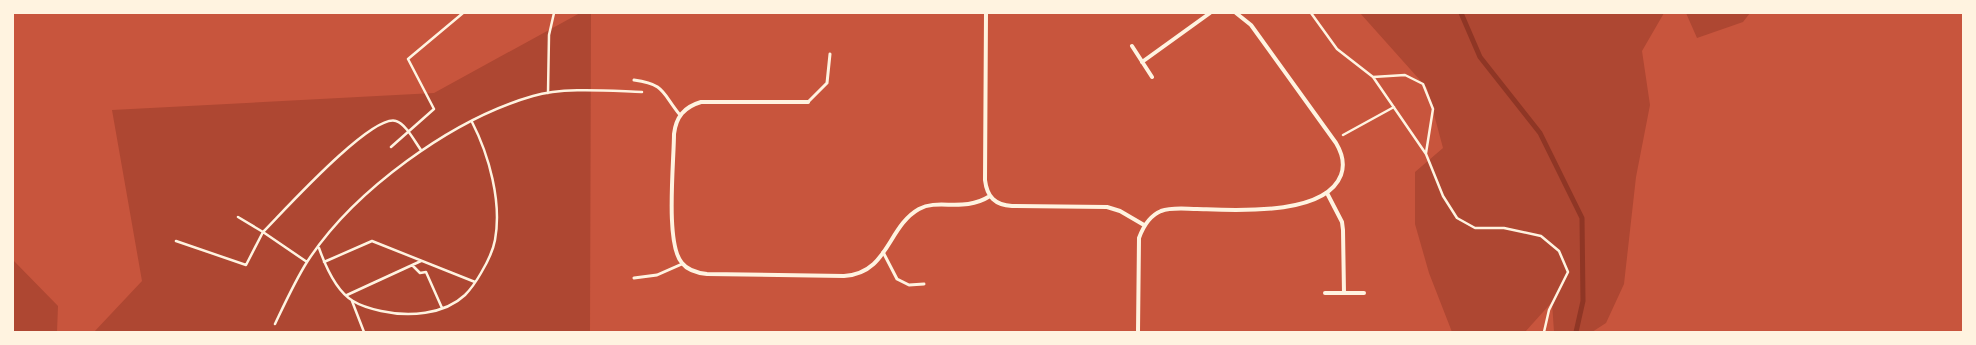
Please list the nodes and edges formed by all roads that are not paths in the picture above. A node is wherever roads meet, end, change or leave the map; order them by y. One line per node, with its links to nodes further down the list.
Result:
1 (986, 13): 12 (street)
2 (1210, 13): 6 (street)
3 (1236, 13): 11 (street)
4 (1132, 46): 6 (street)
5 (830, 54): 9 (lane)
6 (1142, 62): 7 (street)
7 (1152, 77)
8 (634, 80): 10 (lane)
9 (808, 102): 10 (street)
10 (680, 115): 15 (street)
11 (1327, 193): 13 (street); 19 (street)
12 (990, 196): 13 (street); 14 (street)
13 (1144, 225): 21 (street)
14 (883, 252): 15 (street); 17 (lane)
15 (682, 264): 16 (lane)
16 (634, 278)
17 (924, 284)
18 (1324, 293): 19 (street)
19 (1344, 293): 20 (street)
20 (1364, 293)
21 (1138, 332)

